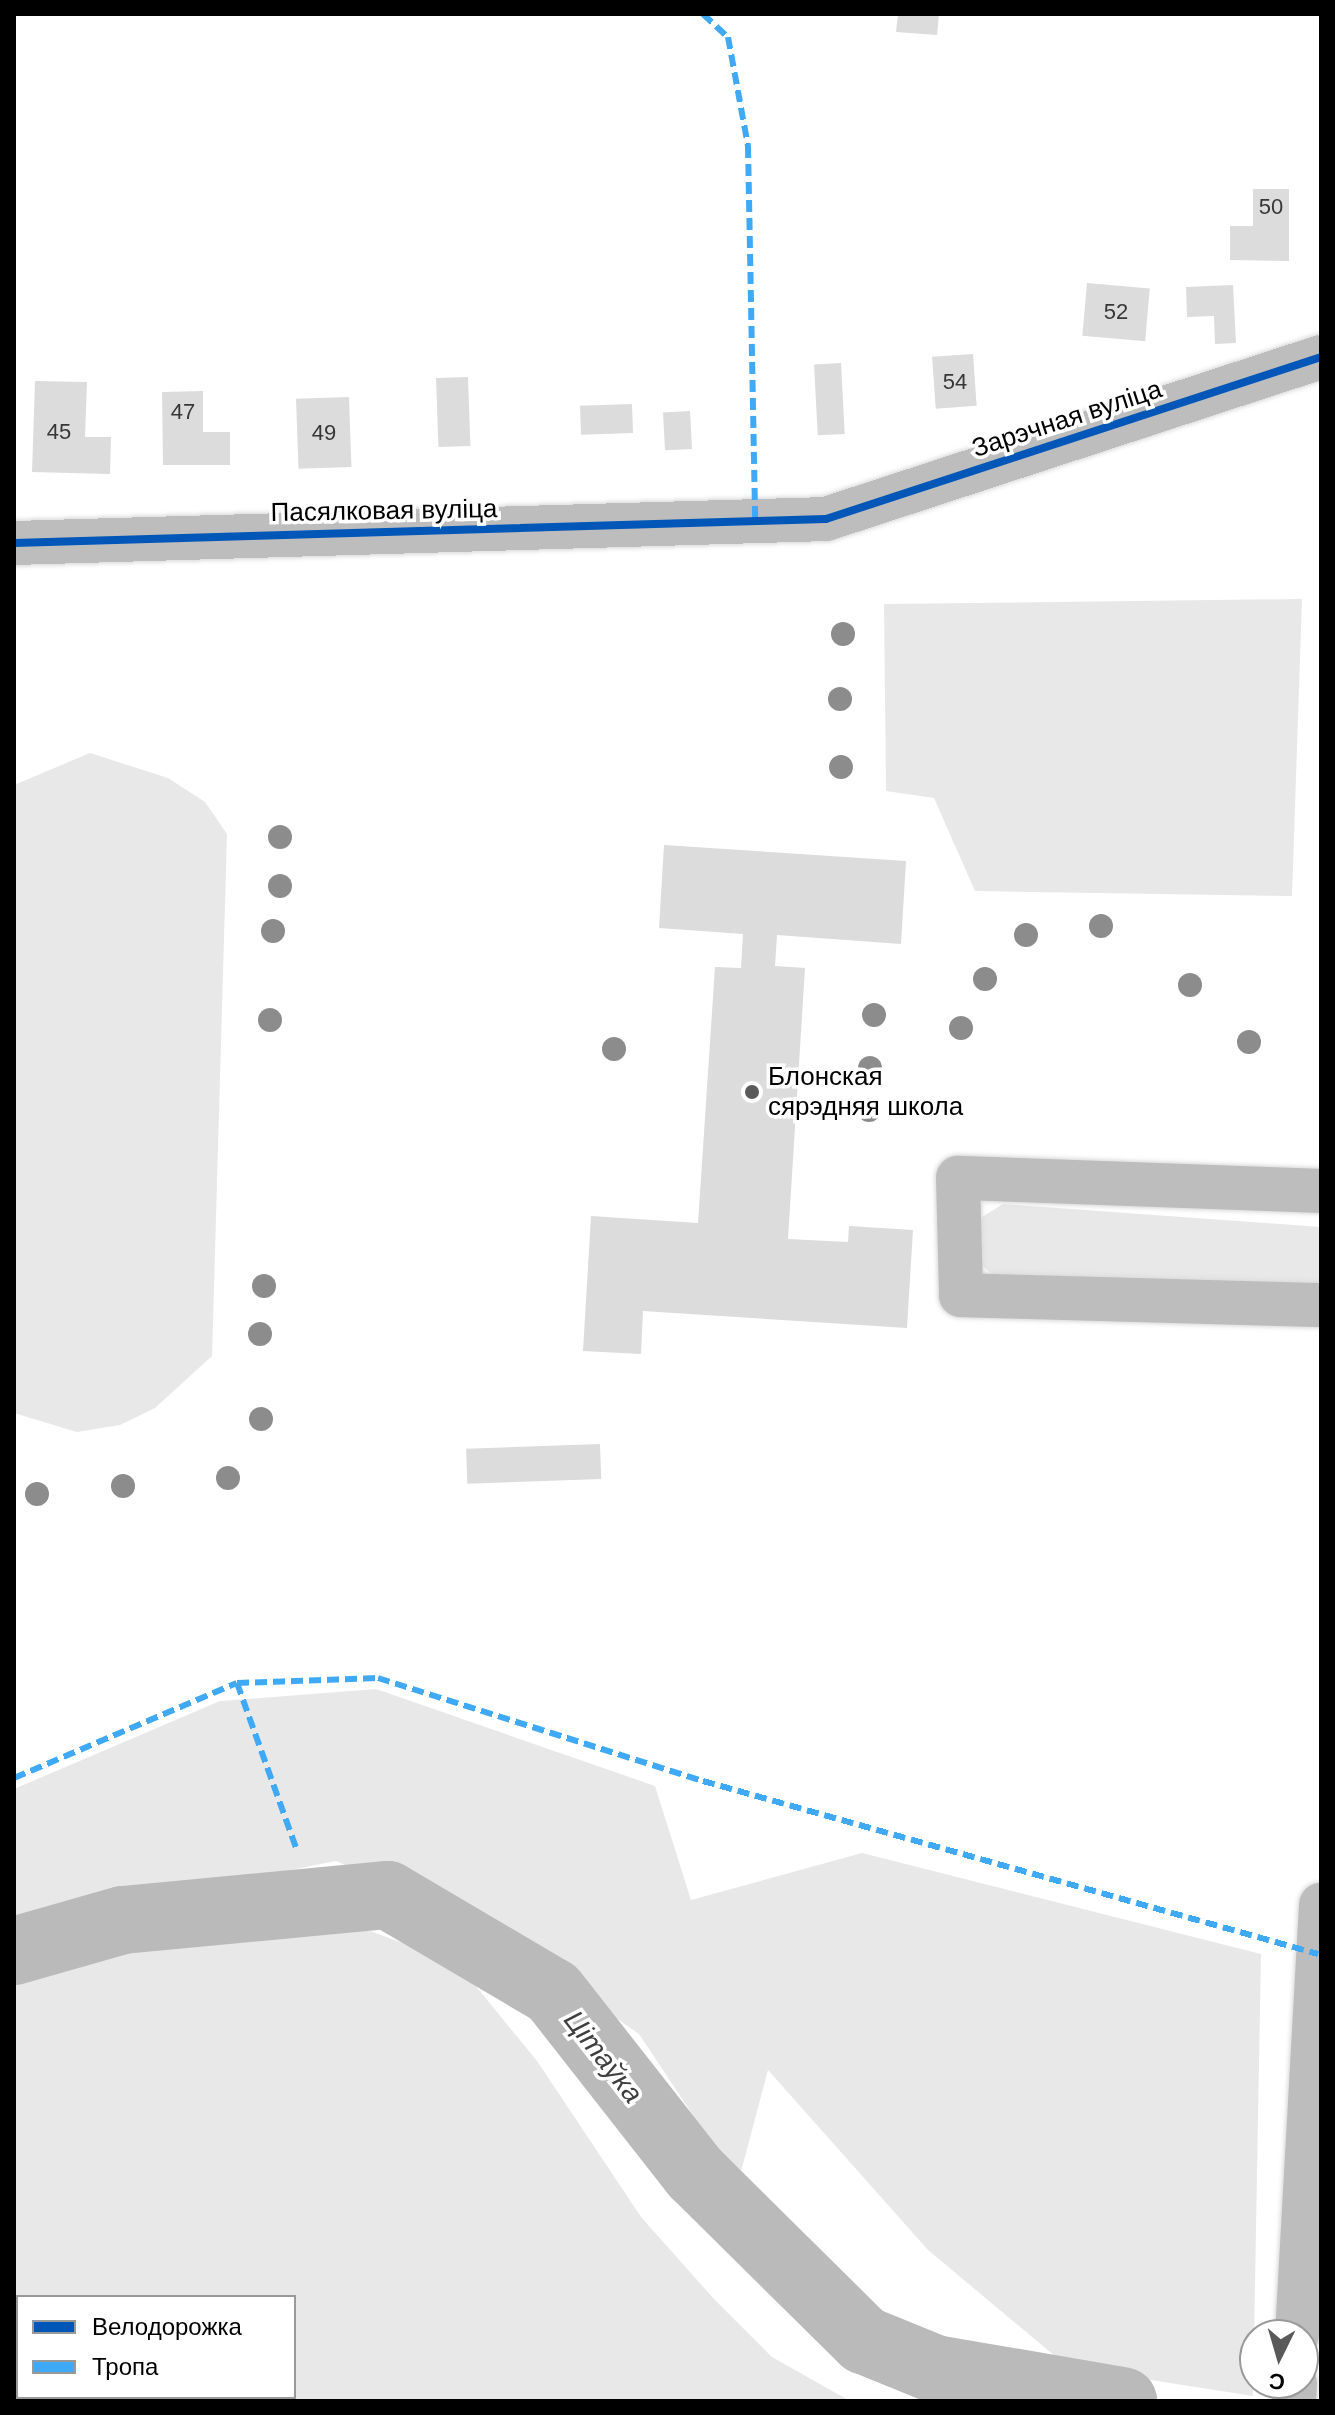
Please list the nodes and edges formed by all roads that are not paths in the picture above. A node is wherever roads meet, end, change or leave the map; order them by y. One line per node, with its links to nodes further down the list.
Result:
1 (1321, 357): 2 (street, Зарэчная вуліца)
2 (755, 525): 3 (street, Пасялковая вуліца)
3 (14, 543)
4 (1321, 1191): 5 (street)
5 (1321, 1305)
6 (1321, 1905): 7 (street)
7 (1298, 2319)

